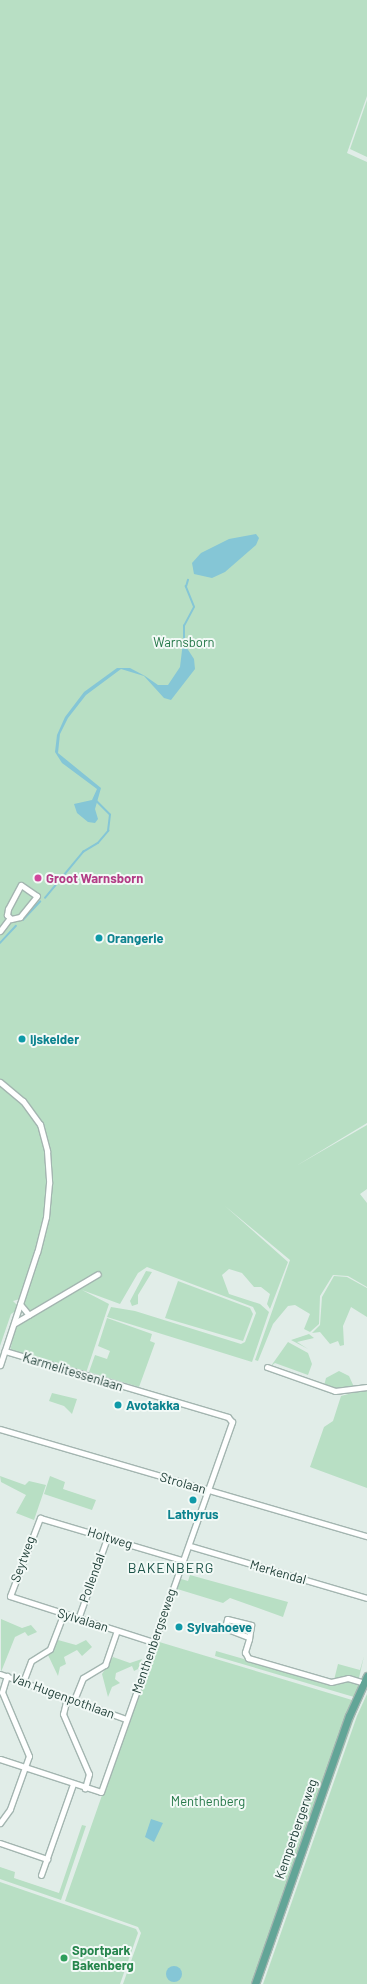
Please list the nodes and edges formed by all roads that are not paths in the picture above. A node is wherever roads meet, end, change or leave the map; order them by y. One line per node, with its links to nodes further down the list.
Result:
1 (9, 918): 1 (street); 2 (street)
2 (0, 931)
3 (0, 1082): 5 (street)
4 (98, 1274): 6 (street)
5 (20, 1304): 6 (street); 7 (street)
6 (29, 1315): 7 (street)
7 (14, 1324): 8 (street)
8 (5, 1351): 9 (street); 13 (street, Karmelitessenlaan)
9 (0, 1365)
10 (266, 1367): 11 (street)
11 (367, 1387)
12 (0, 1429): 13 (street, Strolaan)
13 (210, 1490): 15 (street, Strolaan); 17 (street, Menthenbergseweg)
14 (39, 1519): 16 (street, Holtweg); 20 (street, Seytweg)
15 (367, 1536)
16 (107, 1538): 18 (street, Holtweg); 22 (street, Pollendal)
17 (190, 1546): 18 (street, Menthenbergseweg); 19 (street, Merkendal)
18 (182, 1560): 25 (street, Menthenbergseweg)
19 (367, 1598)
20 (12, 1599): 21 (street, Sylvalaan)
21 (63, 1614): 22 (street, Sylvalaan); 29 (street)
22 (78, 1619): 23 (street, Sylvalaan)
23 (117, 1631): 25 (street, Sylvalaan); 31 (street)
24 (248, 1637): 24 (street, Kemperbergerweg); 28 (street, Kemperbergerweg)
25 (153, 1642): 32 (street, Menthenbergseweg)
26 (0, 1674): 27 (street, Van Hugenpothlaan)
27 (7, 1676): 29 (street, Van Hugenpothlaan); 34 (street)
28 (365, 1680): 41 (main road, Kemperbergerweg)
29 (23, 1682): 30 (street, Van Hugenpothlaan)
30 (67, 1698): 31 (street, Van Hugenpothlaan); 36 (street)
31 (74, 1700): 32 (street, Van Hugenpothlaan)
32 (126, 1719): 36 (street, Menthenbergseweg)
33 (0, 1759): 34 (street)
34 (25, 1768): 35 (street); 37 (street)
35 (73, 1784): 36 (street); 39 (street)
36 (84, 1788)
37 (0, 1823)
38 (0, 1843): 39 (street)
39 (47, 1859): 40 (street)
40 (41, 1875)
41 (255, 1984)

